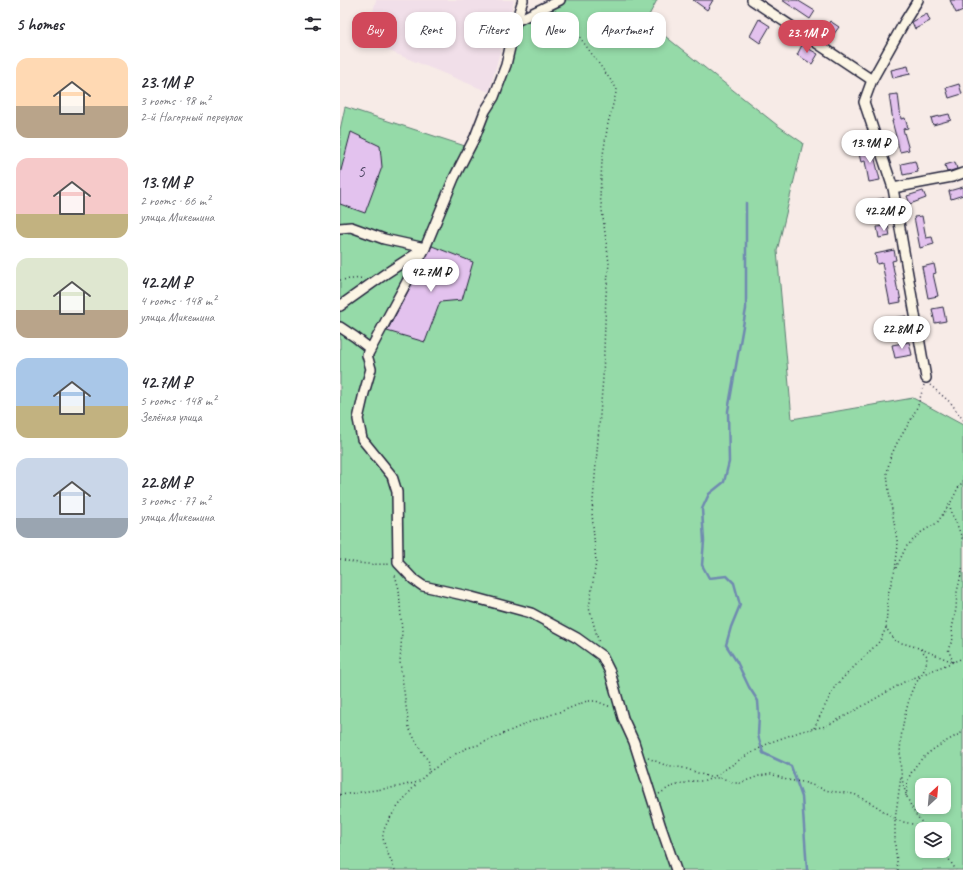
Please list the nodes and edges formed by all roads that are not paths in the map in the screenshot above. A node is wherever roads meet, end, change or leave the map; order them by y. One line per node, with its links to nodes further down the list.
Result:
1 (523, 0): 5 (street)
2 (560, 0): 6 (street)
3 (752, 0): 8 (street)
4 (918, 0): 8 (street)
5 (519, 12)
6 (523, 18)
7 (510, 48): 12 (street)
8 (872, 80): 10 (street)
9 (963, 173): 10 (street)
10 (893, 188): 16 (street)
11 (340, 228): 12 (street)
12 (425, 248): 13 (street); 15 (street)
13 (340, 306)
14 (340, 327): 15 (street)
15 (367, 355): 17 (street)
16 (926, 378)
17 (676, 870)

